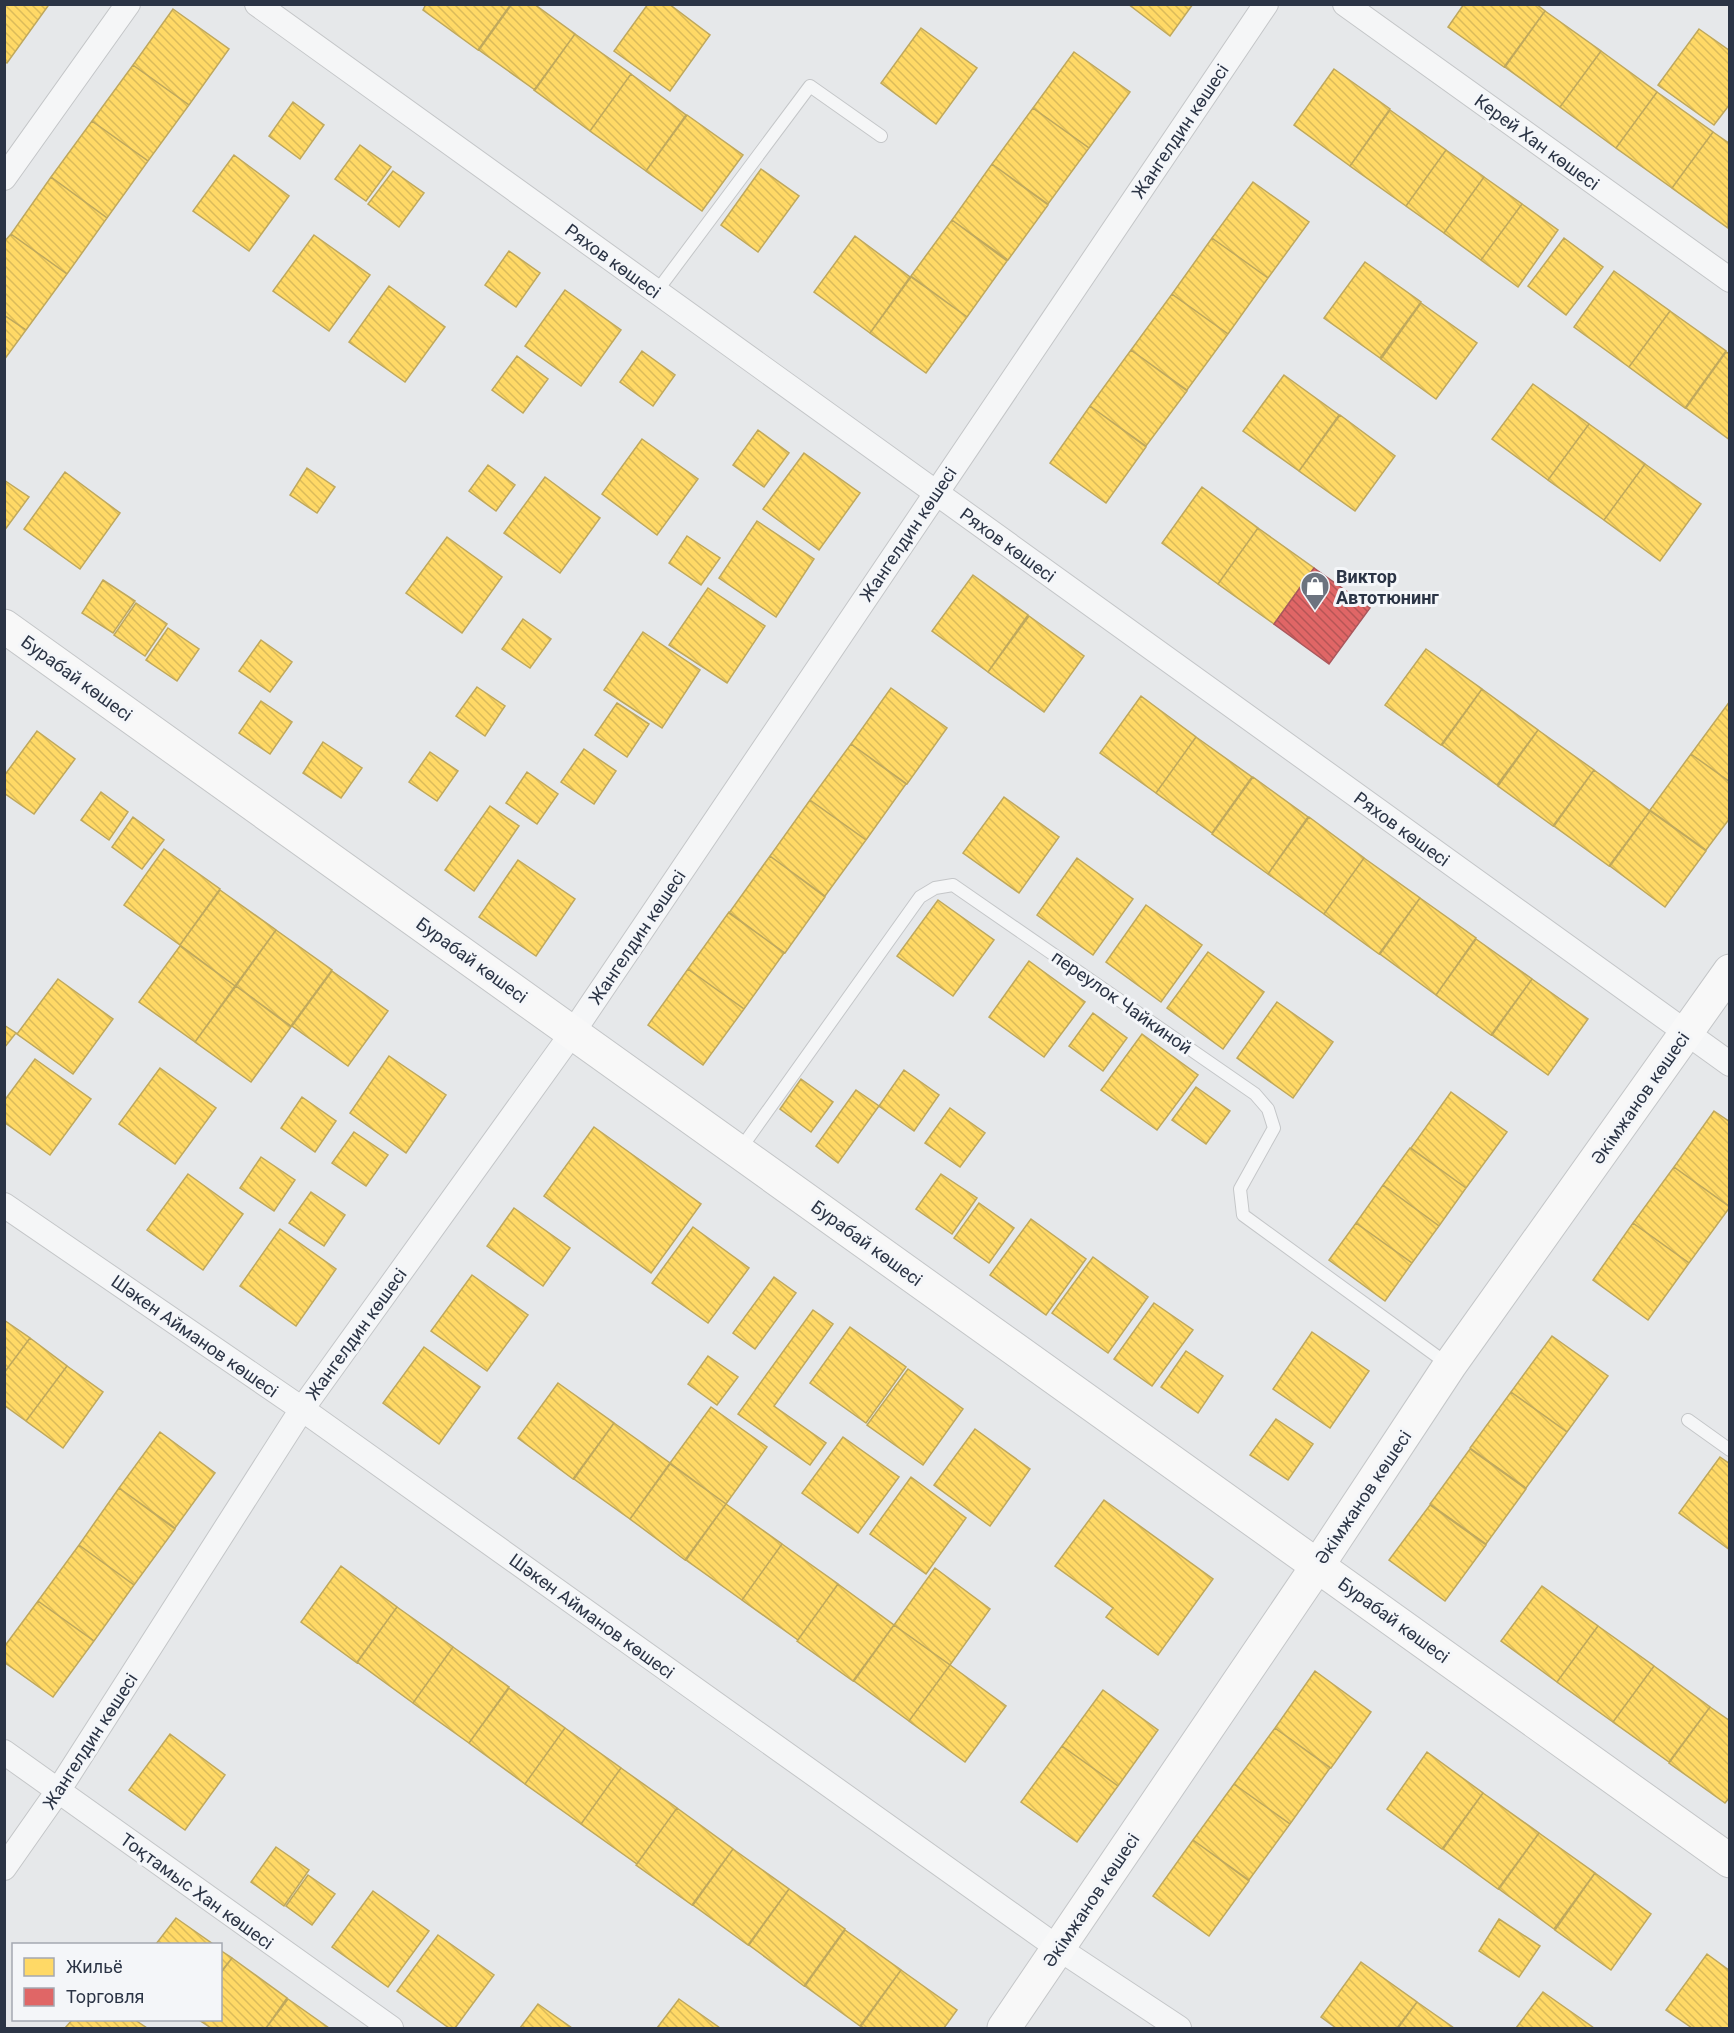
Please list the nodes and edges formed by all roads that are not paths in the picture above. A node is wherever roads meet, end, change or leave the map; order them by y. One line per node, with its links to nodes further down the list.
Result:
1 (128, 4): 6 (street)
2 (257, 4): 8 (street, Ряхов көшесі)
3 (1266, 4): 9 (street, Жангелдин көшесі)
4 (1345, 4): 7 (street, Керей Хан көшесі)
5 (881, 136): 8 (lane)
6 (4, 178)
7 (1730, 280)
8 (657, 291): 9 (street, Ряхов көшесі)
9 (936, 493): 12 (street, Жангелдин көшесі); 13 (street, Ряхов көшесі)
10 (4, 626): 12 (street, Бурабай көшесі)
11 (1730, 971): 13 (street, Әкімжанов көшесі)
12 (573, 1032): 15 (street, Бурабай көшесі); 18 (street, Жангелдин көшесі)
13 (1687, 1034): 14 (street, Ряхов көшесі); 17 (street, Әкімжанов көшесі)
14 (1730, 1064)
15 (738, 1151): 17 (lane, переулок Чайкиной); 21 (street, Бурабай көшесі)
16 (4, 1205): 18 (street, Шәкен Айманов көшесі)
17 (1450, 1365): 21 (street, Әкімжанов көшесі)
18 (302, 1409): 23 (street, Жангелдин көшесі); 26 (street, Шәкен Айманов көшесі)
19 (1688, 1420): 20 (lane)
20 (1730, 1450)
21 (1318, 1565): 24 (street, Бурабай көшесі); 26 (street, Әкімжанов көшесі)
22 (4, 1752): 23 (street, Тоқтамыс Хан көшесі)
23 (58, 1791): 25 (street, Жангелдин көшесі); 27 (street, Тоқтамыс Хан көшесі)
24 (1730, 1861)
25 (4, 1868)
26 (1058, 1948): 28 (street, Әкімжанов көшесі); 29 (street, Шәкен Айманов көшесі)
27 (391, 2028)
28 (1004, 2028)
29 (1179, 2028)

